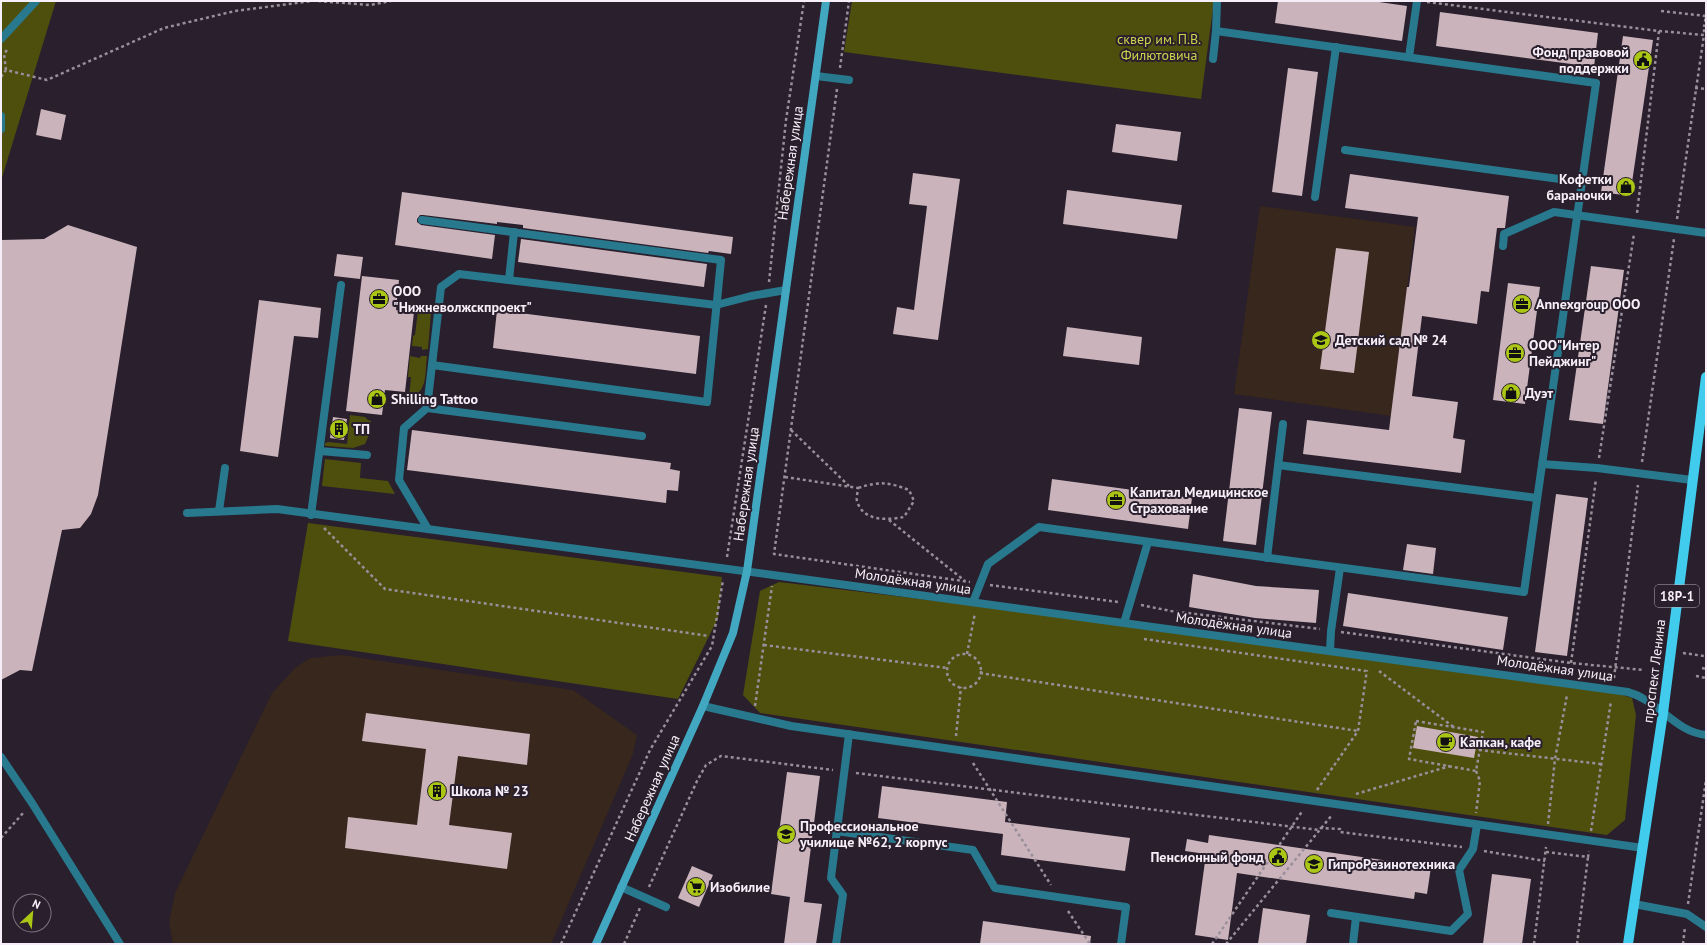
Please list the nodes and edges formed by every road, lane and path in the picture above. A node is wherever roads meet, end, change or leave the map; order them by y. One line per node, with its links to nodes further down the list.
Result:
1 (36, 1): 15 (street)
2 (312, 1): 20 (path)
3 (318, 1): 4 (path)
4 (391, 1)
5 (804, 1): 39 (path)
6 (826, 1): 19 (street, Набережная улица)
7 (849, 1): 21 (path)
8 (1217, 1): 14 (street)
9 (1416, 1): 17 (street)
10 (1422, 1): 13 (path)
11 (1661, 11): 12 (path)
12 (1705, 27): 13 (path)
13 (1659, 30): 32 (path)
14 (1216, 31): 16 (street); 18 (street)
15 (1, 39)
16 (1336, 48): 17 (street); 29 (street)
17 (1409, 58): 28 (street)
18 (1213, 59)
19 (816, 76): 21 (street); 38 (street, Набережная улица)
20 (1, 77)
21 (838, 79): 22 (street); 45 (path)
22 (849, 80)
23 (1695, 88): 24 (path)
24 (1706, 89)
25 (1, 116): 26 (street)
26 (1, 129)
27 (1345, 150): 28 (street)
28 (1582, 182): 30 (street)
29 (1316, 197)
30 (1577, 216): 32 (street); 35 (street); 49 (street)
31 (422, 220): 33 (street)
32 (1635, 224): 34 (street); 52 (path)
33 (514, 232): 36 (street); 40 (street)
34 (1706, 233)
35 (1503, 246)
36 (509, 280): 40 (street); 41 (street)
37 (342, 285): 47 (street)
38 (786, 290): 39 (street); 68 (street, Набережная улица)
39 (768, 292): 40 (street); 66 (path)
40 (716, 305): 41 (street)
41 (432, 365): 43 (street)
42 (1706, 377): 54 (main road, проспект Ленина / 18Р-1)
43 (427, 408): 46 (street); 63 (street)
44 (1283, 424): 50 (street)
45 (791, 430): 53 (path); 55 (path)
46 (642, 436)
47 (320, 451): 48 (street); 60 (street)
48 (367, 455)
49 (1542, 464): 52 (street); 57 (street)
50 (1278, 465): 57 (street); 65 (street)
51 (225, 468): 58 (street)
52 (1597, 468): 54 (street); 82 (path)
53 (785, 477): 55 (path); 69 (path)
54 (1692, 480): 79 (main road, проспект Ленина / 18Р-1)
55 (850, 487): 56 (path)
56 (858, 488): 61 (path); 61 (path)
57 (1537, 498): 67 (street)
58 (219, 511): 59 (street, Молодёжная улица); 60 (street, Молодёжная улица)
59 (187, 512)
60 (311, 515): 63 (street, Молодёжная улица)
61 (889, 520): 69 (path)
62 (322, 525): 76 (path)
63 (428, 529): 66 (street, Молодёжная улица)
64 (1148, 542): 65 (street); 70 (street); 73 (street)
65 (1267, 558): 67 (street)
66 (725, 568): 68 (street, Молодёжная улица); 134 (path)
67 (1340, 568): 75 (street)
68 (747, 571): 72 (street, Молодёжная улица); 93 (street, Набережная улица)
69 (966, 582): 70 (path)
70 (980, 584): 72 (street); 73 (path)
71 (772, 585): 77 (path)
72 (975, 602): 74 (street, Молодёжная улица); 80 (path)
73 (1130, 603): 74 (street); 75 (path)
74 (1124, 623): 78 (street, Молодёжная улица)
75 (1331, 630): 78 (street); 82 (path)
76 (708, 636)
77 (764, 645): 84 (path); 94 (path)
78 (1330, 651): 95 (street, Молодёжная улица)
79 (1670, 651): 81 (path); 95 (main road, проспект Ленина / 18Р-1)
80 (967, 654): 84 (path); 88 (path)
81 (1704, 656)
82 (1571, 663): 87 (path)
83 (1374, 666): 96 (path)
84 (947, 668): 91 (path)
85 (1702, 668): 86 (path)
86 (1706, 669)
87 (1644, 670)
88 (980, 673): 91 (path); 97 (path)
89 (1696, 676): 90 (path)
90 (1706, 678)
91 (961, 687): 100 (path)
92 (1568, 688): 104 (path)
93 (703, 706): 98 (street); 123 (street, Набережная улица)
94 (754, 708)
95 (1663, 713): 99 (street, Молодёжная улица); 119 (main road, проспект Ленина / 18Р-1)
96 (1455, 728): 101 (path); 106 (path)
97 (1358, 731)
98 (849, 734): 108 (street); 114 (street)
99 (1706, 735)
100 (960, 743)
101 (1479, 750): 104 (path); 107 (path)
102 (969, 756): 124 (path)
103 (1, 757): 111 (street)
104 (1555, 759): 105 (path); 115 (path)
105 (1601, 764)
106 (1450, 766): 107 (path); 110 (path)
107 (1476, 771): 113 (path)
108 (844, 772): 116 (street); 120 (path); 125 (path)
109 (1706, 780): 130 (path)
110 (1354, 795)
111 (32, 803): 117 (path); 133 (street)
112 (1336, 810): 140 (path)
113 (1476, 816)
114 (1477, 825): 119 (street); 120 (street)
115 (1548, 826)
116 (836, 831): 137 (street); 139 (street)
117 (1, 838)
118 (1546, 847): 122 (path)
119 (1643, 848): 126 (main road, проспект Ленина / 18Р-1)
120 (1473, 849): 122 (path); 131 (street)
121 (1588, 857): 143 (path)
122 (1545, 861): 142 (path)
123 (621, 887): 125 (street); 135 (street, Набережная улица)
124 (1055, 890)
125 (644, 897): 127 (street); 136 (path)
126 (1634, 904): 130 (street); 144 (main road, проспект Ленина / 18Р-1)
127 (666, 907)
128 (1068, 910): 138 (path)
129 (1331, 913): 131 (street)
130 (1687, 914): 132 (street); 145 (path)
131 (1356, 917): 141 (street)
132 (1706, 927)
133 (120, 944)
134 (561, 944)
135 (596, 944)
136 (624, 944)
137 (836, 944)
138 (1090, 944)
139 (1121, 944)
140 (1226, 944)
141 (1353, 944)
142 (1534, 944)
143 (1577, 944)
144 (1628, 944)
145 (1683, 944)

